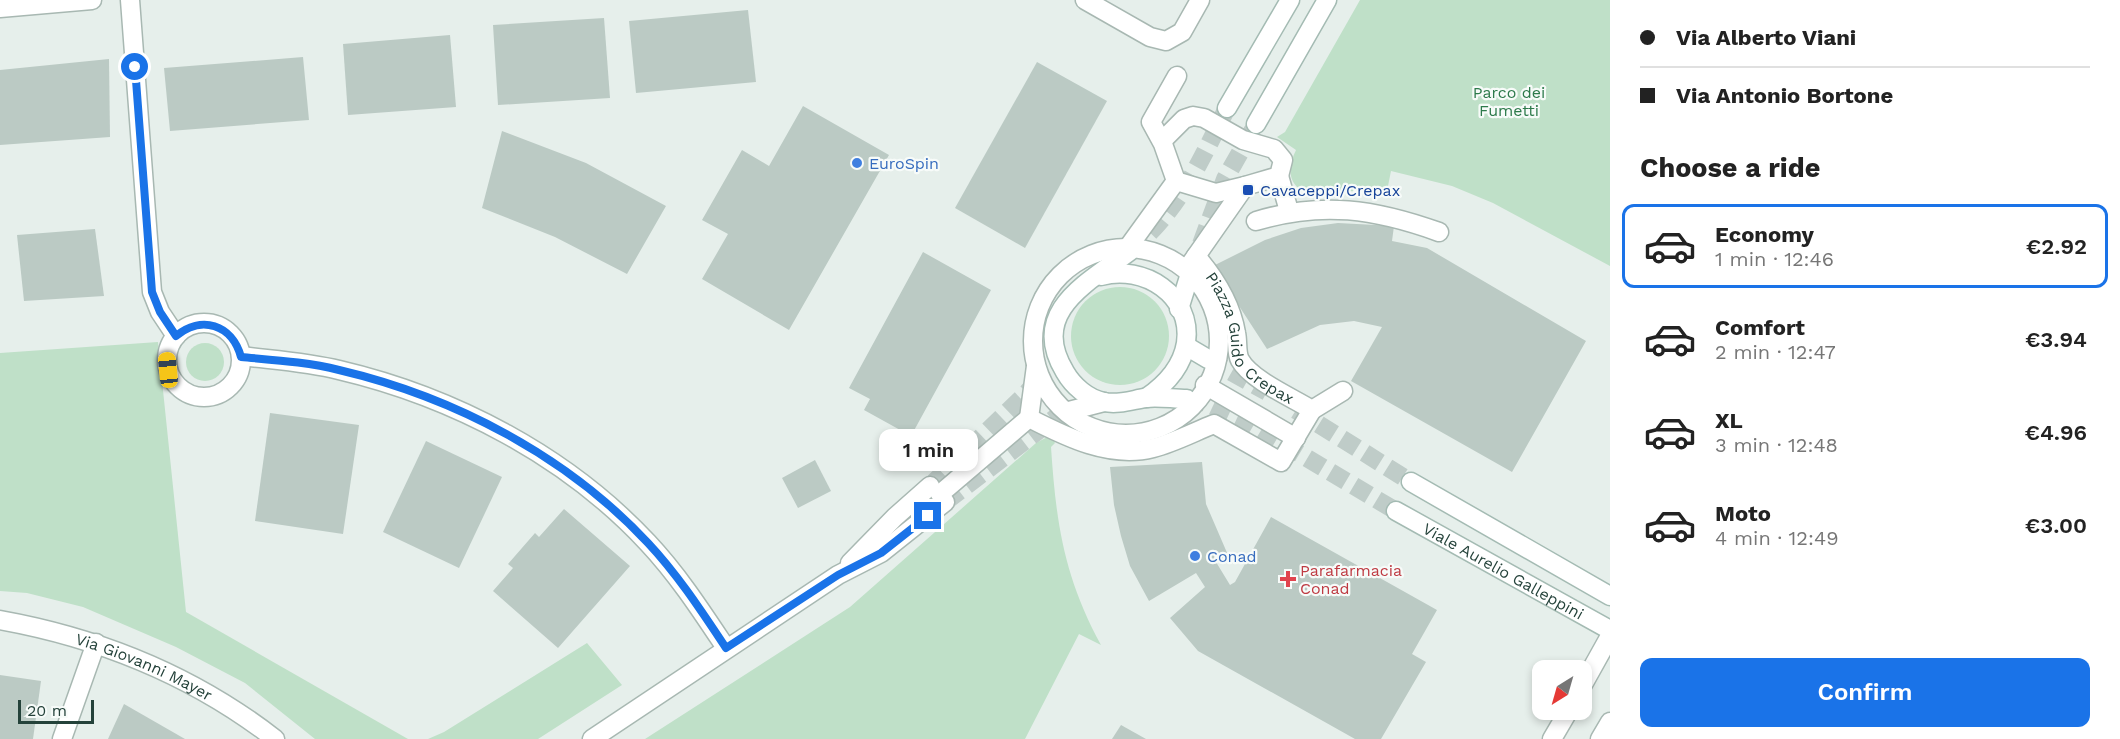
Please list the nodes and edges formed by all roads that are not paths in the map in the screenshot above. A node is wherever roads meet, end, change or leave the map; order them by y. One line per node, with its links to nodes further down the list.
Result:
1 (92, 0): 7 (street)
2 (130, 0): 22 (street)
3 (1085, 0): 4 (street)
4 (1200, 0)
5 (1290, 0): 9 (street)
6 (1327, 0): 10 (street)
7 (0, 8)
8 (1177, 75): 11 (street)
9 (1227, 108)
10 (1256, 124)
11 (1162, 141): 12 (street); 13 (street)
12 (1279, 176): 14 (street); 15 (street)
13 (1176, 181): 14 (street); 18 (street)
14 (1245, 186): 19 (street)
15 (1289, 211): 16 (street); 17 (street)
16 (1256, 220)
17 (1439, 232)
18 (1130, 249): 19 (street, Piazza Guido Crepax); 20 (street); 27 (street, Piazza Guido Crepax)
19 (1191, 267): 21 (street); 28 (street, Piazza Guido Crepax); 33 (street, Piazza Guido Crepax)
20 (1094, 278): 21 (street); 25 (street)
21 (1179, 309): 23 (street)
22 (176, 336): 24 (street); 24 (street)
23 (1186, 346): 26 (street); 30 (street)
24 (241, 357): 44 (street)
25 (1057, 358): 27 (street); 32 (street)
26 (1208, 359)
27 (1040, 370): 28 (street, Piazza Guido Crepax); 35 (street)
28 (1205, 385): 36 (street, Piazza Guido Crepax)
29 (1343, 391): 33 (street, Piazza Guido Crepax)
30 (1146, 398): 31 (street); 32 (street)
31 (1187, 399)
32 (1104, 402): 34 (street)
33 (1312, 410): 36 (street, Piazza Guido Crepax)
34 (1069, 411)
35 (1029, 418): 36 (street, Piazza Guido Crepax); 44 (street)
36 (1296, 438)
37 (1412, 482): 39 (street, Viale Aurelio Galleppini)
38 (1396, 510): 41 (street, Viale Aurelio Galleppini)
39 (1610, 596)
40 (0, 620): 43 (street, Via Giovanni Mayer)
41 (1610, 630)
42 (1610, 636): 45 (street)
43 (96, 644): 48 (street); 49 (street, Via Giovanni Mayer)
44 (726, 648): 50 (street)
45 (1592, 668)
46 (1563, 720): 51 (street)
47 (1610, 723): 52 (street)
48 (62, 739)
49 (275, 739)
50 (592, 739)
51 (1552, 739)
52 (1600, 739)

